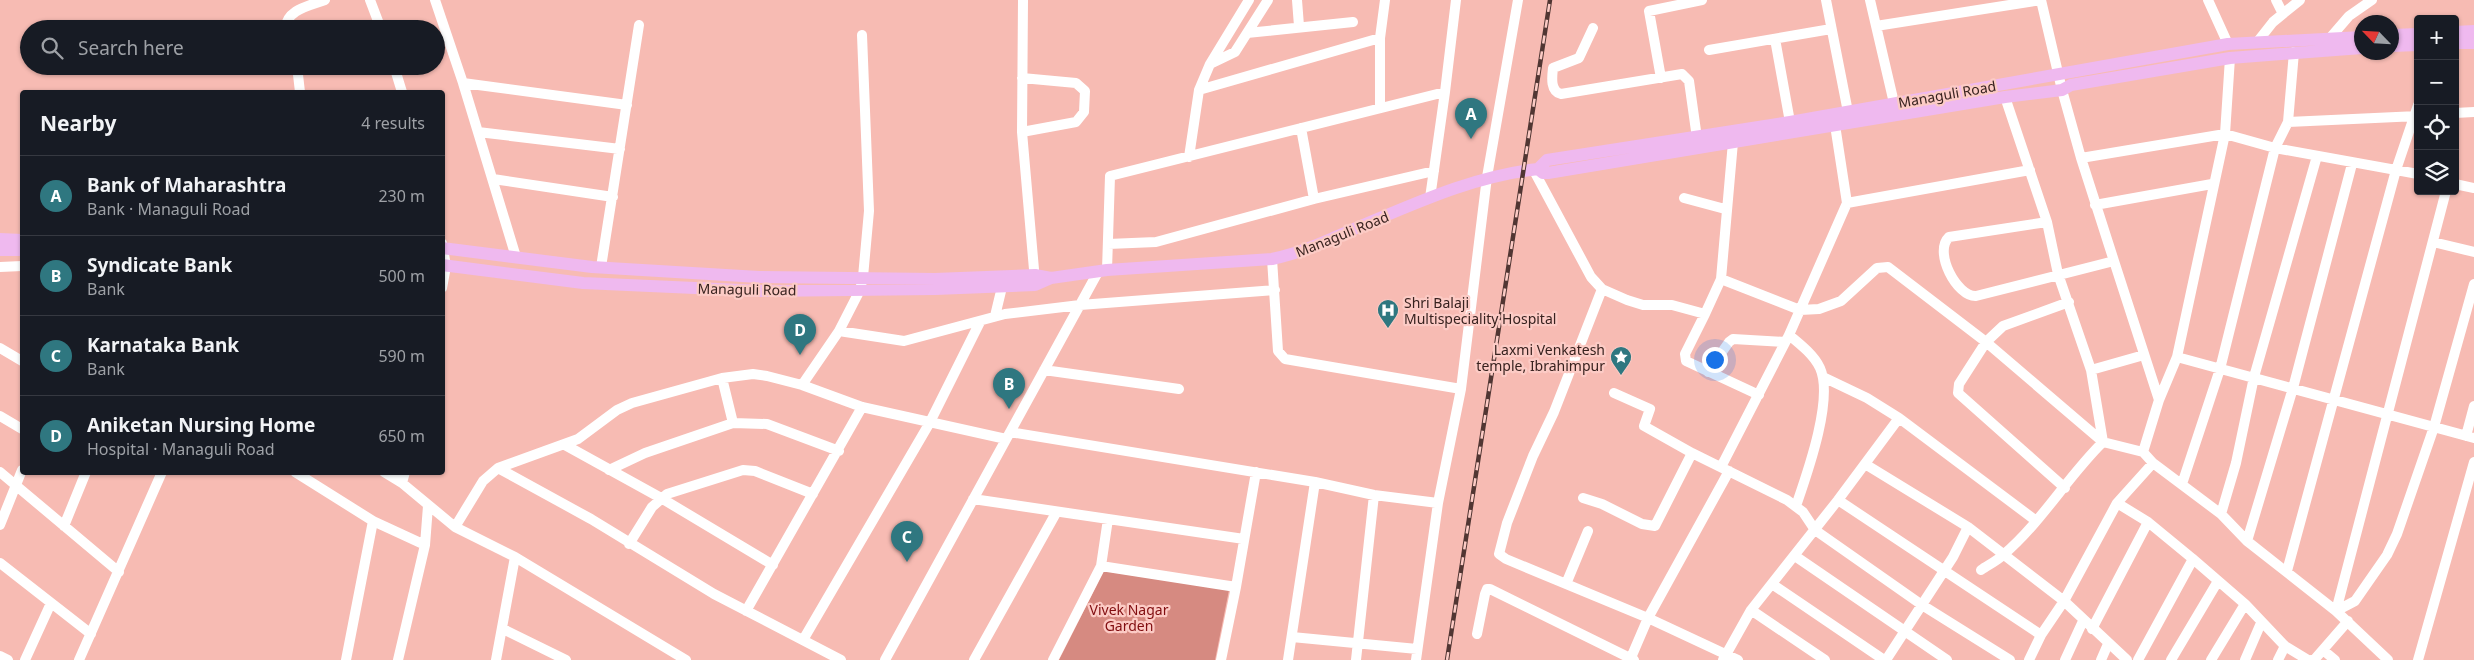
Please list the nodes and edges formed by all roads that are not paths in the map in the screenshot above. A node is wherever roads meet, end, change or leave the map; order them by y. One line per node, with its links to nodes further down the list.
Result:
1 (325, 0): 22 (street)
2 (370, 0): 23 (street)
3 (435, 0): 24 (street)
4 (1022, 0): 56 (street)
5 (1250, 0): 52 (street)
6 (1268, 0): 34 (street)
7 (1297, 0): 27 (street)
8 (1386, 0): 39 (street)
9 (1456, 0): 63 (street)
10 (1518, 0): 93 (street)
11 (1646, 0): 20 (street)
12 (1702, 0): 20 (street)
13 (1826, 0): 30 (street)
14 (1870, 0): 28 (street)
15 (2041, 0): 28 (street); 55 (street)
16 (2208, 0): 45 (street)
17 (2276, 0): 21 (street)
18 (2300, 0): 21 (street)
19 (2372, 0): 40 (street)
20 (1649, 11): 57 (street)
21 (2283, 14): 42 (street)
22 (286, 20)
23 (378, 20)
24 (442, 20)
25 (1353, 22): 27 (street)
26 (640, 25): 66 (street)
27 (1299, 26): 34 (street)
28 (1876, 26): 65 (street)
29 (1593, 28): 57 (street)
30 (1831, 29): 41 (street); 68 (street)
31 (445, 30): 58 (street)
32 (2459, 32): 33 (main road)
33 (2474, 32)
34 (1246, 33): 52 (street)
35 (2414, 34): 37 (main road)
36 (862, 35): 124 (street)
37 (2399, 35)
38 (2354, 37): 40 (main road, Managuli Road)
39 (1380, 38): 61 (street); 67 (street)
40 (2330, 38): 42 (main road, Managuli Road)
41 (1775, 39): 49 (street); 73 (street)
42 (2258, 41): 45 (main road, Managuli Road)
43 (2474, 42): 44 (main road)
44 (2459, 43)
45 (2228, 44): 55 (main road, Managuli Road)
46 (2414, 45): 47 (main road)
47 (2399, 46)
48 (2354, 48): 50 (main road, Managuli Road)
49 (1709, 50)
50 (2294, 52): 51 (main road, Managuli Road); 74 (street)
51 (2230, 58): 62 (main road, Managuli Road); 79 (street)
52 (1210, 64): 61 (street)
53 (298, 75): 59 (street)
54 (397, 75): 60 (street)
55 (2058, 75): 62 (street); 65 (main road, Managuli Road)
56 (1022, 78): 78 (street); 78 (street)
57 (1662, 78): 80 (street)
58 (463, 83): 66 (street); 77 (street)
59 (300, 90)
60 (401, 90)
61 (1199, 90): 85 (street)
62 (2062, 90): 64 (main road, Managuli Road); 86 (street)
63 (1445, 92): 67 (street); 91 (street)
64 (2005, 97): 75 (main road, Managuli Road); 89 (street)
65 (1894, 103): 68 (main road, Managuli Road)
66 (627, 105): 83 (street)
67 (1380, 108): 76 (street)
68 (1848, 112): 73 (main road, Managuli Road)
69 (2474, 112): 70 (street)
70 (2459, 113)
71 (2414, 116): 74 (street)
72 (2414, 121): 90 (street)
73 (1790, 122): 80 (main road, Managuli Road)
74 (2288, 122): 82 (street)
75 (1835, 125): 81 (main road, Managuli Road); 103 (street)
76 (1300, 128): 85 (street); 102 (street)
77 (478, 132): 83 (street); 94 (street)
78 (1022, 132): 126 (street)
79 (2224, 134): 82 (street); 86 (street); 95 (street)
80 (1697, 138): 88 (main road, Managuli Road)
81 (1733, 142): 88 (main road, Managuli Road); 105 (street)
82 (2276, 148): 84 (street); 145 (street)
83 (620, 149): 99 (street)
84 (2317, 156): 87 (street); 150 (street)
85 (1189, 157): 110 (street)
86 (2081, 158): 104 (street)
87 (2352, 164): 90 (street); 153 (street)
88 (1535, 169): 93 (main road, Managuli Road); 131 (street)
89 (2030, 170): 103 (street); 106 (street)
90 (2396, 170): 92 (street); 158 (street)
91 (1434, 172): 100 (street); 102 (street)
92 (2414, 173)
93 (1486, 177): 100 (main road, Managuli Road); 155 (street)
94 (493, 179): 99 (street); 115 (street)
95 (2212, 184): 104 (street); 143 (street)
96 (2459, 185): 97 (street)
97 (2474, 188)
98 (2445, 195): 109 (street)
99 (613, 196): 121 (street)
100 (1430, 198): 116 (main road, Managuli Road)
101 (1684, 198): 105 (street)
102 (1314, 199): 110 (street)
103 (1847, 203): 134 (street)
104 (2095, 205): 117 (street)
105 (1726, 209): 125 (street)
106 (2047, 222): 123 (street); 123 (street)
107 (0, 239): 108 (main road)
108 (20, 240)
109 (2433, 242): 114 (street); 162 (street)
110 (1108, 244): 122 (street)
111 (445, 246): 115 (main road, Managuli Road)
112 (0, 250): 113 (main road)
113 (20, 250)
114 (2474, 252)
115 (516, 257): 121 (main road, Managuli Road)
116 (1272, 259): 122 (main road, Managuli Road); 130 (street)
117 (2114, 261): 123 (street); 142 (street)
118 (20, 266): 120 (street)
119 (445, 266): 129 (main road, Managuli Road)
120 (0, 267)
121 (602, 267): 124 (main road, Managuli Road)
122 (1103, 271): 126 (main road, Managuli Road); 133 (street)
123 (2058, 274): 132 (street)
124 (863, 277): 126 (main road, Managuli Road); 129 (street)
125 (1721, 279): 134 (street); 135 (street)
126 (1035, 280): 128 (main road, Managuli Road)
127 (2474, 284): 167 (street)
128 (1002, 287): 129 (main road, Managuli Road); 136 (street)
129 (860, 290): 138 (street)
130 (1275, 290): 133 (street); 155 (street)
131 (1602, 290): 135 (street); 233 (street)
132 (2069, 302): 140 (street); 147 (street)
133 (1080, 305): 136 (street); 146 (street)
134 (1800, 310): 139 (street); 140 (street)
135 (1705, 314): 148 (street)
136 (995, 316): 137 (street)
137 (980, 322): 138 (street); 166 (street)
138 (839, 331): 152 (street)
139 (1787, 338): 148 (street); 149 (street); 157 (street)
140 (1986, 342): 171 (street); 194 (street)
141 (0, 348): 144 (street)
142 (2144, 354): 147 (street); 159 (street)
143 (2177, 357): 145 (street); 159 (street)
144 (20, 360)
145 (2220, 369): 150 (street); 193 (street)
146 (1044, 370): 154 (street); 169 (street)
147 (2091, 370): 171 (street)
148 (1708, 372): 157 (street)
149 (1823, 376): 164 (street); 204 (street)
150 (2254, 377): 153 (street); 206 (street)
151 (722, 378): 152 (street); 165 (street); 172 (street)
152 (802, 385): 161 (street)
153 (2293, 388): 158 (street); 218 (street)
154 (1179, 389)
155 (1461, 389): 201 (street)
156 (1614, 393): 175 (street)
157 (1759, 395): 180 (street)
158 (2332, 399): 162 (street); 230 (street)
159 (2159, 400): 174 (street)
160 (2474, 406): 170 (street)
161 (862, 408): 166 (street); 173 (street)
162 (2386, 415): 167 (street); 242 (street)
163 (0, 416): 168 (street)
164 (1899, 418): 178 (street); 208 (street)
165 (733, 422): 173 (street); 181 (street)
166 (929, 424): 169 (street); 254 (street)
167 (2434, 427): 170 (street); 242 (street)
168 (20, 428)
169 (1008, 436): 183 (street); 199 (street)
170 (2470, 437)
171 (2103, 442): 174 (street); 194 (street)
172 (565, 445): 179 (street); 181 (street)
173 (839, 451): 195 (street)
174 (2144, 452): 177 (street)
175 (1692, 453): 180 (street); 198 (street)
176 (2474, 462): 296 (street)
177 (2153, 463): 193 (street); 202 (street)
178 (1865, 464): 200 (street); 213 (street)
179 (498, 468): 214 (street); 219 (street)
180 (1725, 469): 204 (street); 243 (street)
181 (609, 470): 197 (street)
182 (0, 472): 192 (street)
183 (1256, 472): 190 (street); 217 (street)
184 (20, 475): 192 (street)
185 (85, 475): 212 (street)
186 (161, 475): 231 (street)
187 (300, 475): 209 (street)
188 (389, 475): 191 (street)
189 (404, 475): 191 (street)
190 (1314, 482): 196 (street); 253 (street)
191 (402, 483): 203 (street)
192 (17, 484): 211 (street); 212 (street)
193 (2182, 484): 206 (street)
194 (2065, 488): 208 (street)
195 (813, 494): 197 (street); 226 (street)
196 (1374, 495): 201 (street); 255 (street)
197 (661, 498): 219 (street); 226 (street)
198 (1583, 498)
199 (973, 499): 205 (street); 272 (street)
200 (1838, 500): 215 (street); 228 (street)
201 (1438, 503): 258 (street)
202 (2117, 503): 210 (street); 236 (street)
203 (428, 506): 214 (street); 220 (street)
204 (1796, 506): 215 (street)
205 (1056, 513): 207 (street); 273 (street)
206 (2221, 514): 218 (street)
207 (1108, 519): 217 (street); 227 (street)
208 (2035, 520): 221 (street)
209 (373, 521): 220 (street); 267 (street)
210 (2148, 522): 224 (street); 248 (street)
211 (0, 525)
212 (64, 526): 231 (street)
213 (1968, 527): 221 (street); 228 (street)
214 (455, 528): 223 (street)
215 (1815, 530): 222 (street); 239 (street)
216 (1588, 531): 233 (street)
217 (1244, 539): 235 (street)
218 (2248, 541): 230 (street)
219 (629, 544): 241 (street)
220 (425, 545): 268 (street)
221 (2003, 555): 229 (street); 236 (street)
222 (1795, 556): 234 (street); 249 (street)
223 (515, 557): 247 (street); 262 (street)
224 (2193, 559): 232 (street); 288 (street)
225 (0, 563): 237 (street)
226 (773, 565): 241 (street)
227 (1101, 566): 235 (street); 274 (street)
228 (1945, 570): 239 (street); 252 (street)
229 (1981, 570)
230 (2287, 571): 242 (street)
231 (119, 572): 250 (street)
232 (2218, 581): 238 (street); 289 (street)
233 (1566, 584): 243 (street)
234 (1772, 584): 240 (street); 281 (street)
235 (1236, 587): 275 (street)
236 (2064, 601): 244 (street); 252 (street)
237 (51, 603): 250 (street); 265 (street)
238 (2245, 604): 246 (street); 290 (street)
239 (1922, 605): 249 (street); 283 (street)
240 (1752, 610): 261 (street); 280 (street)
241 (746, 611): 254 (street)
242 (2336, 611): 245 (street)
243 (1648, 618): 261 (street); 263 (street)
244 (2083, 621): 248 (street); 285 (street)
245 (2348, 621): 259 (street); 295 (street)
246 (2262, 623): 257 (street); 291 (street)
247 (503, 629): 269 (street); 270 (street)
248 (2092, 629): 256 (street)
249 (1904, 632): 281 (street); 282 (street)
250 (91, 634): 266 (street)
251 (1477, 634): 263 (street)
252 (2041, 636): 284 (street)
253 (1292, 637): 255 (street); 276 (street)
254 (803, 640): 271 (street)
255 (1359, 644): 258 (street); 277 (street)
256 (2108, 644): 286 (street); 287 (street)
257 (2285, 646): 292 (street); 293 (street)
258 (1417, 649): 278 (street)
259 (2323, 650): 293 (street); 294 (street)
260 (0, 656): 264 (street)
261 (1724, 657): 279 (street)
262 (683, 659)
263 (1632, 659)
264 (8, 660)
265 (25, 660)
266 (79, 660)
267 (346, 660)
268 (398, 660)
269 (496, 660)
270 (566, 660)
271 (841, 660)
272 (885, 660)
273 (974, 660)
274 (1053, 660)
275 (1221, 660)
276 (1288, 660)
277 (1356, 660)
278 (1416, 660)
279 (1738, 660)
280 (1825, 660)
281 (1885, 660)
282 (1947, 660)
283 (2010, 660)
284 (2029, 660)
285 (2065, 660)
286 (2101, 660)
287 (2127, 660)
288 (2138, 660)
289 (2171, 660)
290 (2211, 660)
291 (2245, 660)
292 (2278, 660)
293 (2310, 660)
294 (2335, 660)
295 (2388, 660)
296 (2418, 660)

